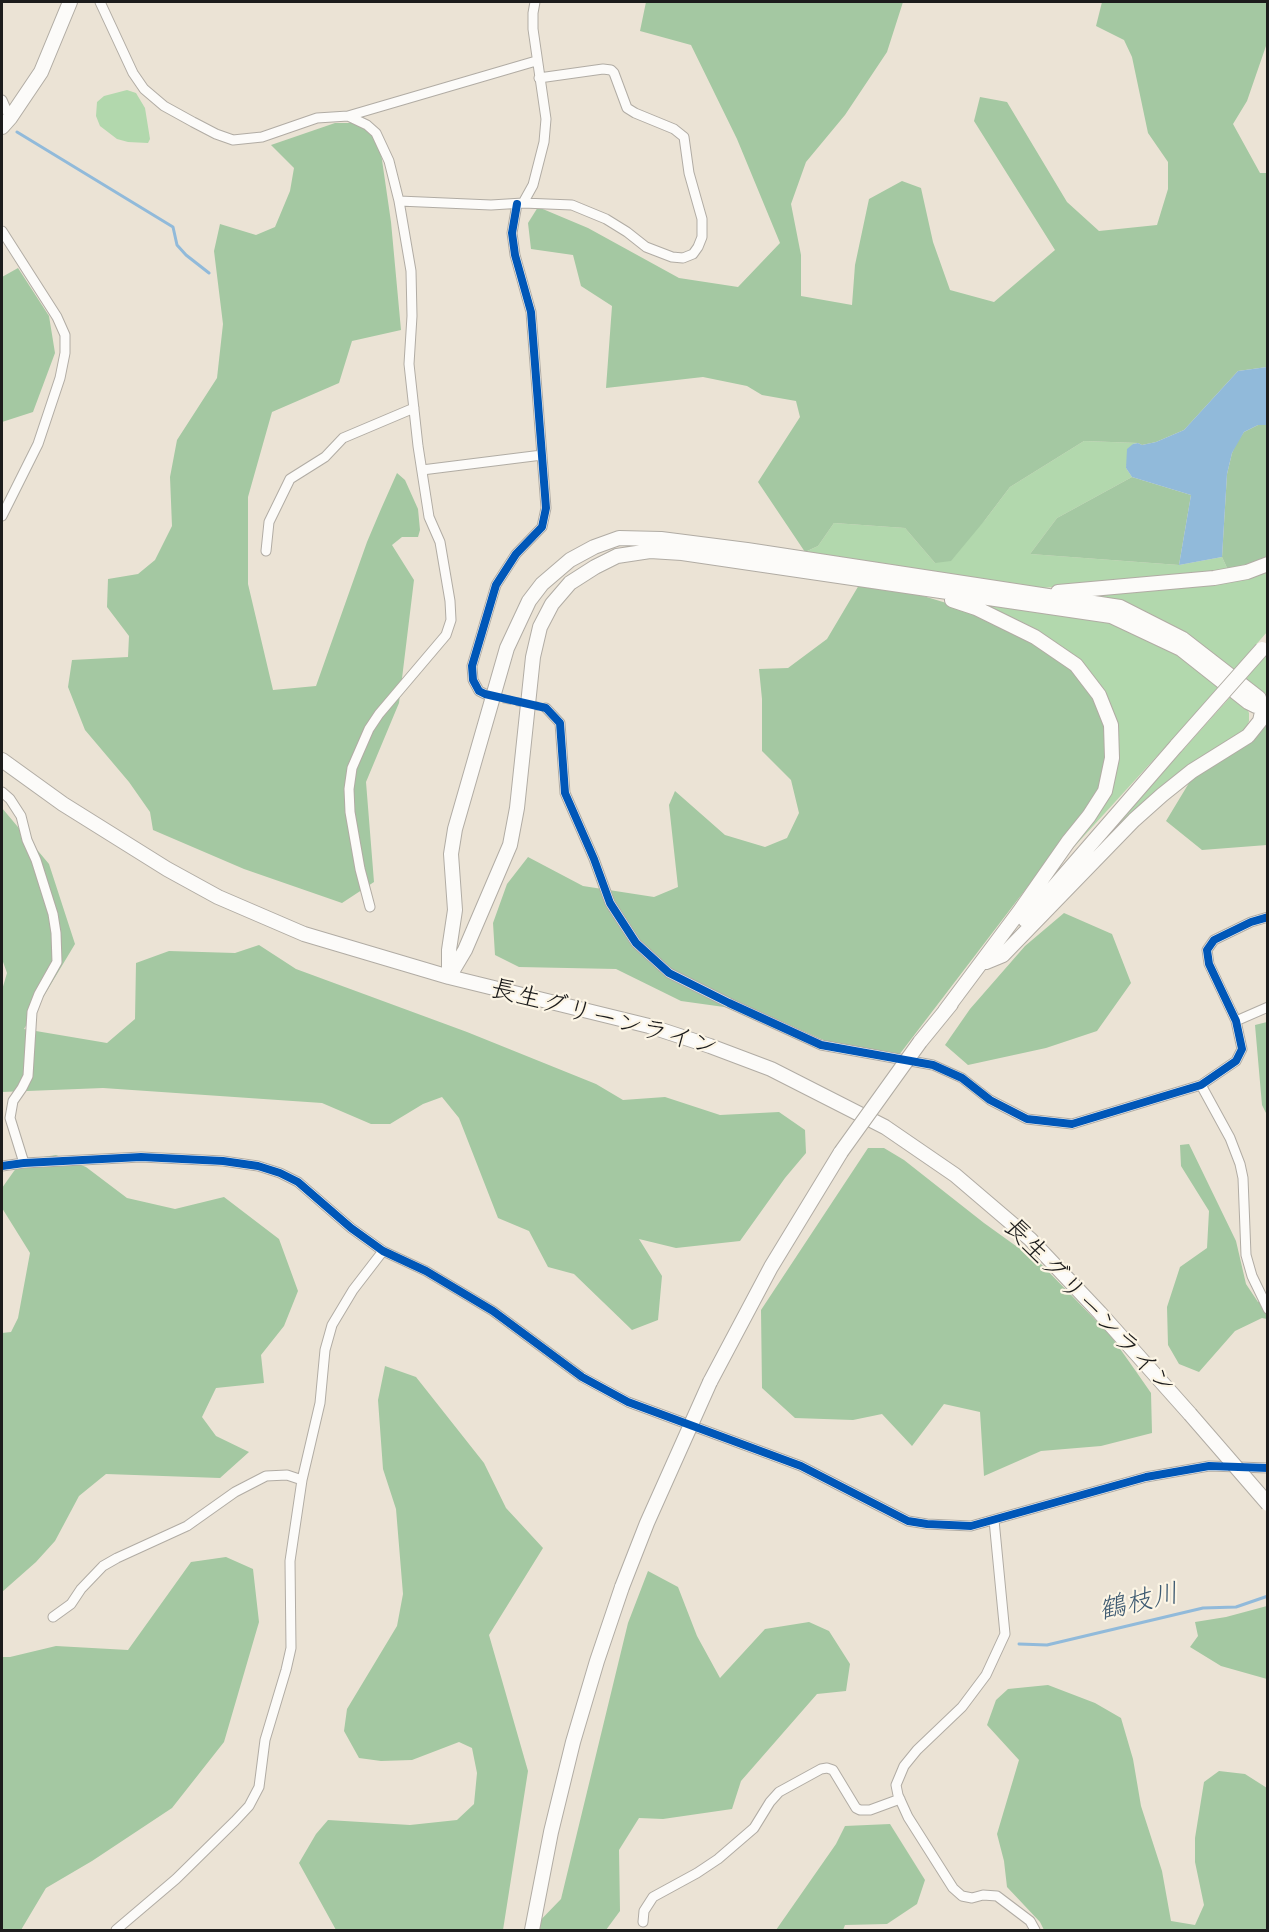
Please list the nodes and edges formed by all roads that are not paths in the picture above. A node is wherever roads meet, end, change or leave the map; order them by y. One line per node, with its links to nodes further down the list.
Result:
1 (70, 2): 8 (highway)
2 (100, 2): 7 (street)
3 (535, 2): 4 (street)
4 (536, 61): 5 (street); 7 (street)
5 (539, 78): 10 (street); 10 (street)
6 (2, 100): 8 (street)
7 (348, 116): 9 (street)
8 (6, 123)
9 (399, 201): 10 (street); 12 (street)
10 (520, 204): 13 (street)
11 (2, 231): 15 (street)
12 (414, 408): 14 (street); 16 (street)
13 (542, 455): 14 (street); 21 (street)
14 (422, 470): 26 (street)
15 (2, 516)
16 (266, 552)
17 (1268, 564): 19 (highway)
18 (921, 588): 22 (highway); 29 (highway); 31 (highway)
19 (1035, 593): 22 (highway); 29 (highway)
20 (1265, 646): 28 (highway, bridge)
21 (484, 694)
22 (1264, 706): 28 (highway)
23 (546, 708): 33 (street)
24 (2, 760): 29 (highway, 長生グリーンライン)
25 (2, 792): 34 (street)
26 (370, 908)
27 (1268, 917): 32 (street)
28 (986, 962): 31 (highway)
29 (449, 977): 40 (highway, 長生グリーンライン, bridge)
30 (1268, 1007): 32 (street)
31 (945, 1011): 46 (highway, bridge)
32 (1236, 1022): 33 (street)
33 (1201, 1085): 37 (street)
34 (24, 1163): 35 (street); 36 (street)
35 (2, 1166)
36 (383, 1251): 39 (street); 41 (street)
37 (1268, 1309)
38 (1268, 1468): 41 (street)
39 (302, 1480): 42 (street); 45 (street)
40 (1268, 1504)
41 (994, 1520): 43 (street)
42 (53, 1617)
43 (900, 1799): 44 (street); 47 (street)
44 (643, 1922)
45 (116, 1930)
46 (532, 1930)
47 (1035, 1930)

